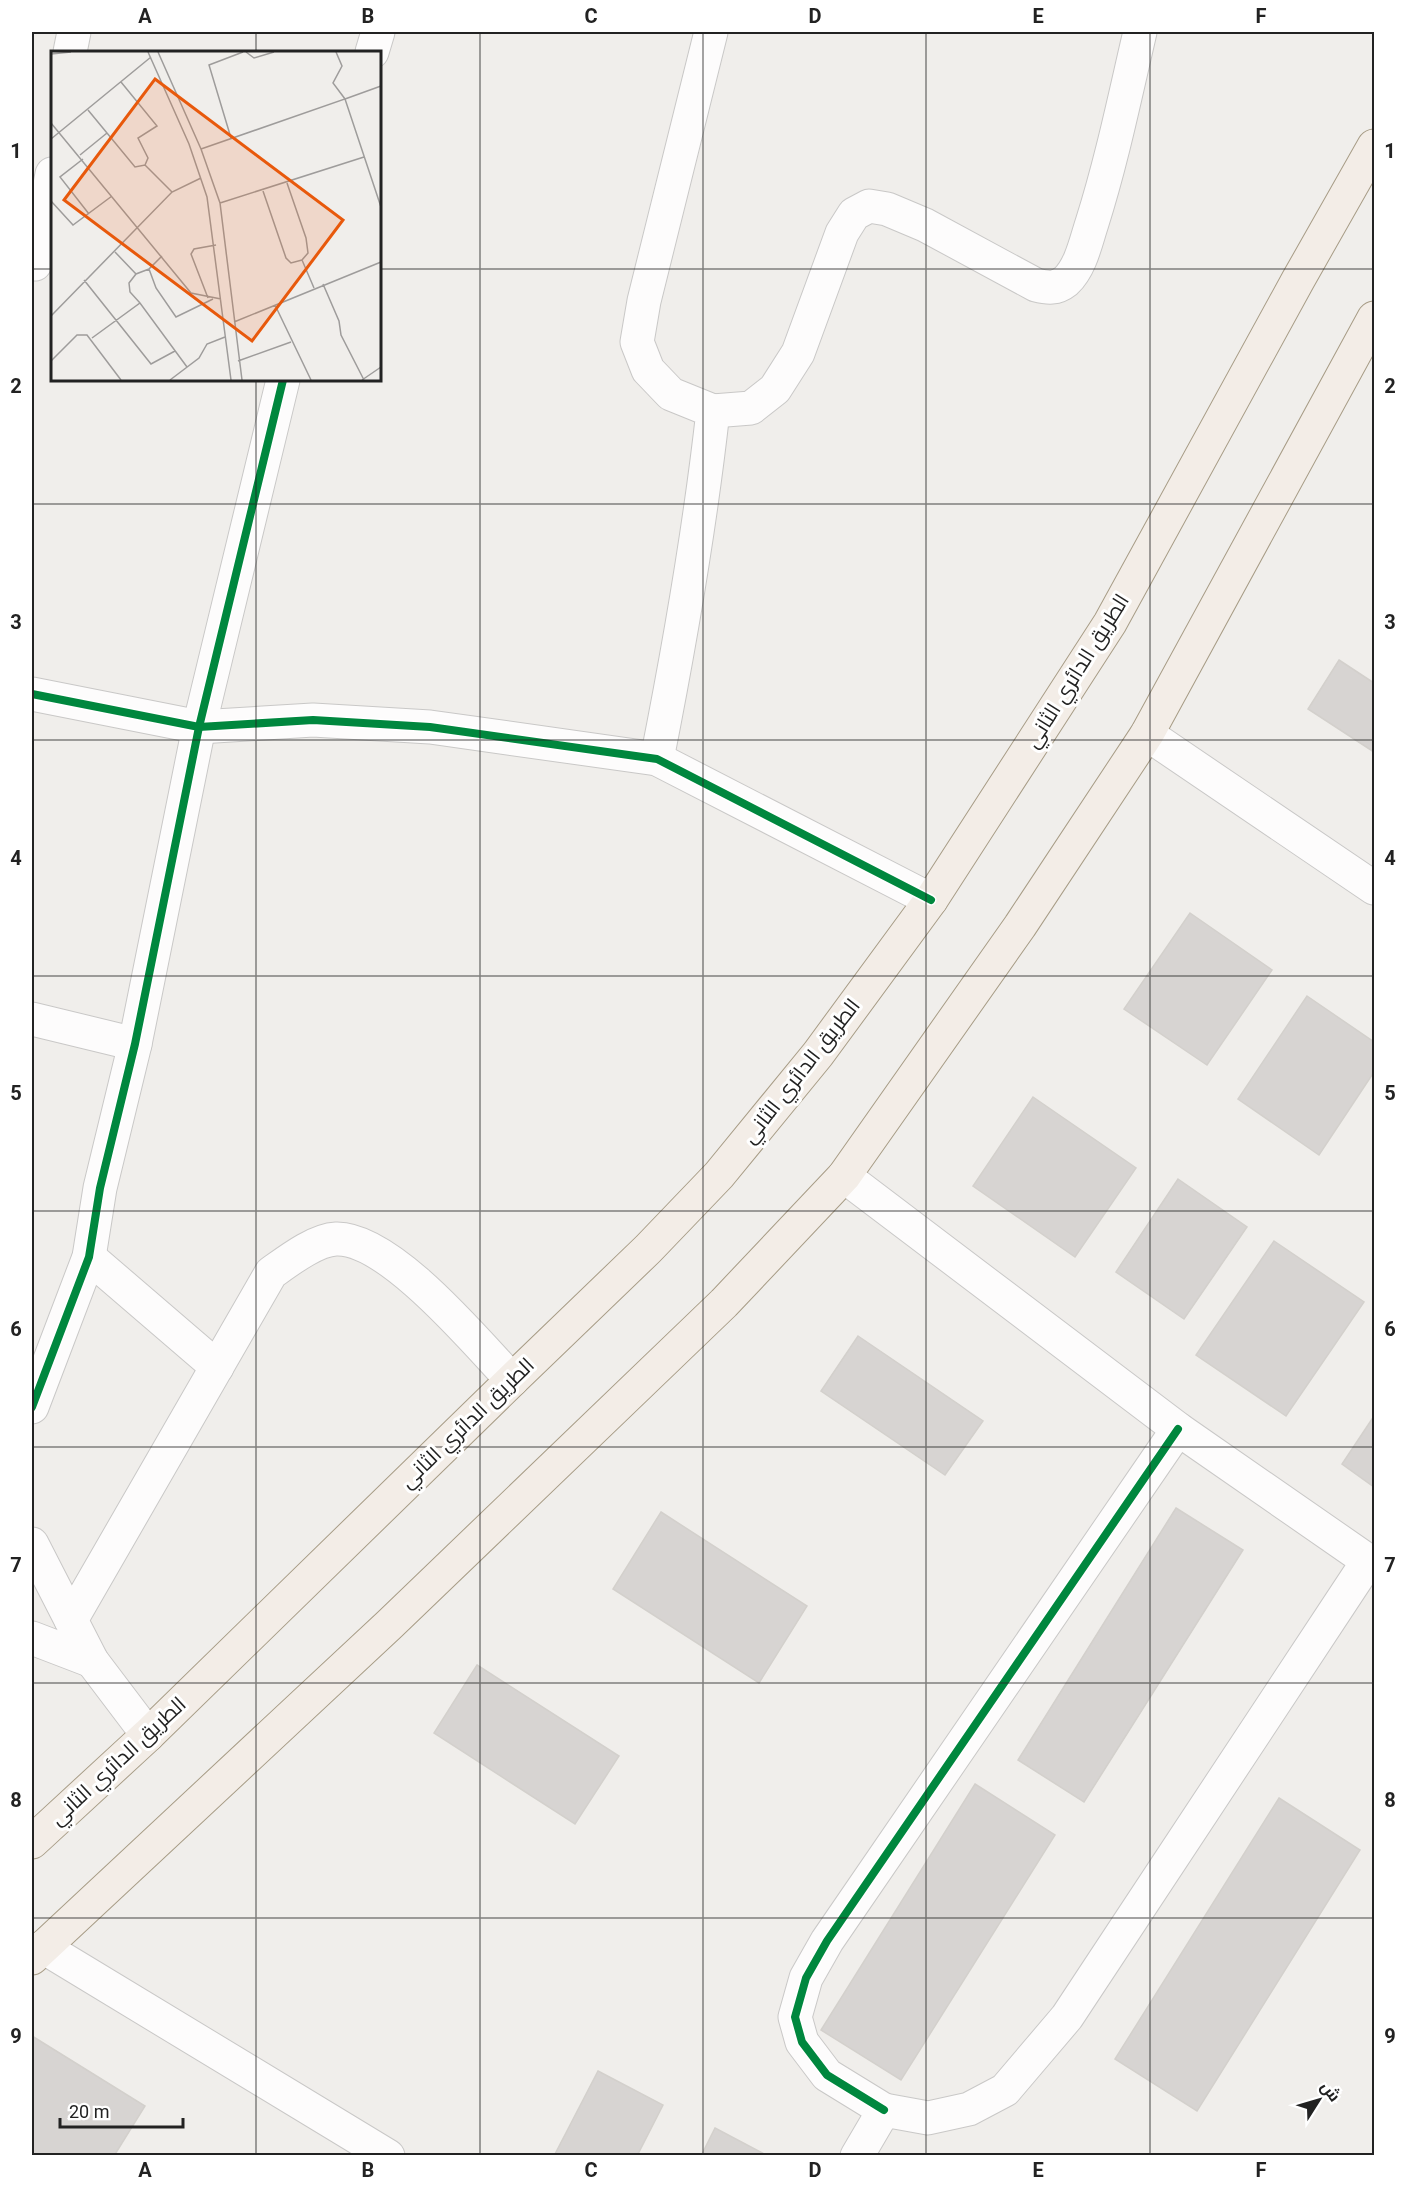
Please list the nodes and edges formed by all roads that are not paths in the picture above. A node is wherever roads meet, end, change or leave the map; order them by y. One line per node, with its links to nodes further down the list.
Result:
1 (74, 32): 5 (street)
2 (378, 32): 6 (street)
3 (711, 32): 12 (street)
4 (1140, 32): 12 (street)
5 (70, 51)
6 (372, 51)
7 (1374, 146): 18 (main road, الطريق الدائري الثاني)
8 (51, 182): 9 (street)
9 (40, 265)
10 (1374, 318): 15 (main road)
11 (283, 381): 14 (street)
12 (713, 411): 16 (street)
13 (32, 694): 14 (street)
14 (199, 727): 16 (street); 20 (street)
15 (1147, 734): 17 (street); 21 (main road)
16 (657, 759): 18 (street)
17 (1374, 888)
18 (931, 900): 24 (main road, الطريق الدائري الثاني)
19 (32, 1019): 20 (street)
20 (135, 1044): 22 (street)
21 (844, 1176): 26 (street); 34 (main road)
22 (89, 1257): 23 (street); 25 (street)
23 (217, 1367): 24 (street); 29 (street)
24 (512, 1380): 32 (main road, الطريق الدائري الثاني)
25 (32, 1407)
26 (1178, 1429): 28 (street); 35 (street)
27 (32, 1544): 29 (street)
28 (1371, 1563): 35 (street)
29 (71, 1620): 31 (street)
30 (32, 1638): 31 (street)
31 (92, 1660): 32 (street)
32 (148, 1735): 33 (main road, الطريق الدائري الثاني)
33 (32, 1842)
34 (37, 1953): 36 (street)
35 (884, 2110): 37 (street)
36 (388, 2156)
37 (856, 2156)

